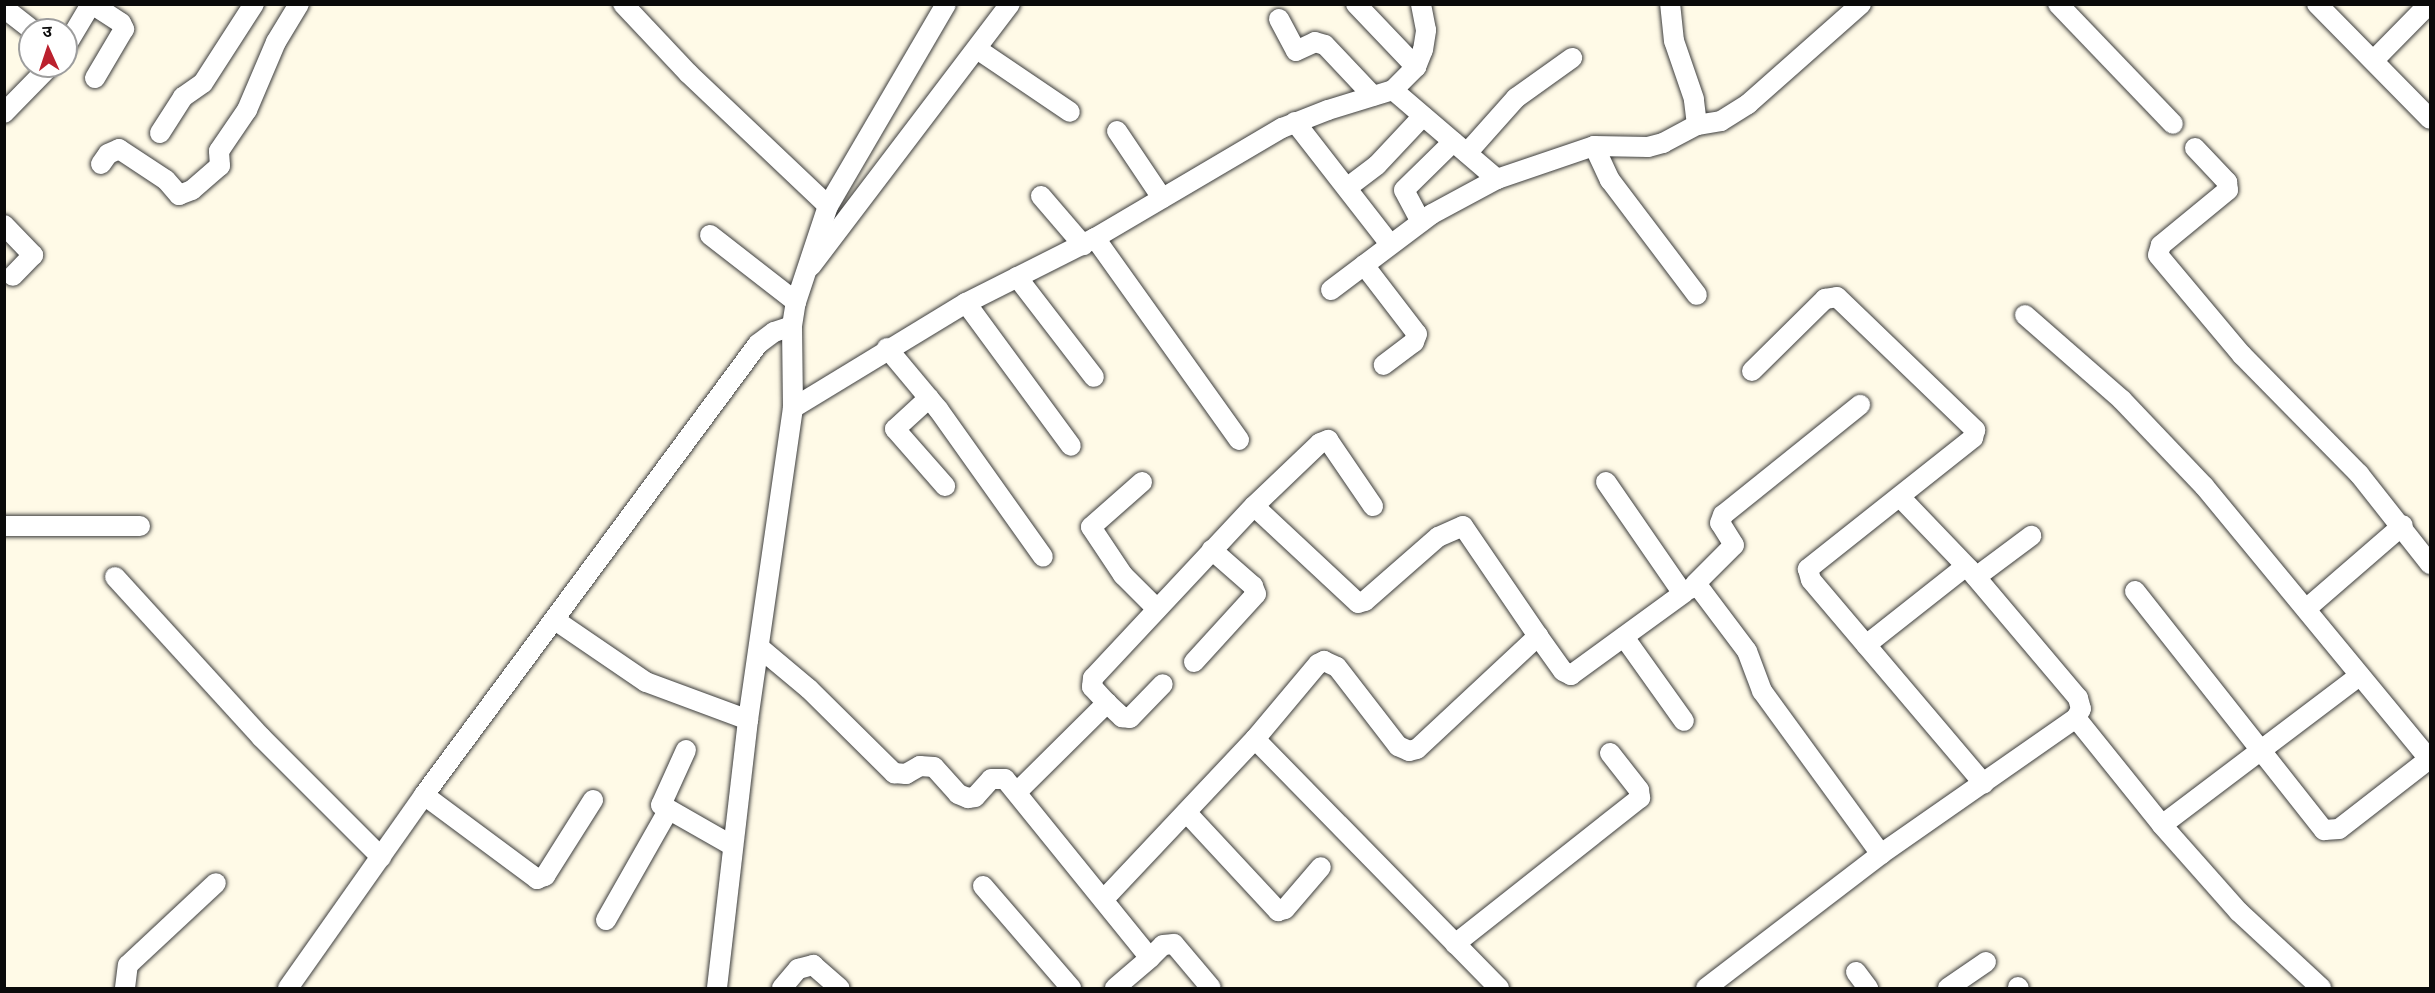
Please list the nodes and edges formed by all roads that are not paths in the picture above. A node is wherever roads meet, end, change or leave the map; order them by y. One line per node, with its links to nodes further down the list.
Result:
1 (92, 4): 17 (street); 23 (street)
2 (254, 4): 34 (street)
3 (299, 4): 38 (street)
4 (623, 4): 43 (street)
5 (946, 4): 43 (street)
6 (1010, 4): 18 (street)
7 (1356, 4): 21 (street)
8 (1421, 4): 21 (street)
9 (1670, 4): 32 (street)
10 (1861, 4): 32 (street)
11 (2058, 4): 31 (street)
12 (2317, 4): 20 (street)
13 (2430, 4): 20 (street)
14 (4, 8): 15 (street)
15 (18, 19)
16 (1279, 20): 25 (street)
17 (78, 27)
18 (977, 49): 26 (street); 52 (street)
19 (1572, 58): 36 (street)
20 (2374, 60): 29 (street)
21 (1416, 67): 24 (street)
22 (38, 78): 27 (street)
23 (95, 78)
24 (1393, 90): 25 (street); 28 (street)
25 (1373, 96): 30 (street)
26 (1070, 112)
27 (4, 113)
28 (1423, 116): 36 (street); 40 (street)
29 (2430, 119)
30 (1295, 122): 40 (street); 42 (street)
31 (2173, 124)
32 (1697, 125): 35 (street)
33 (1117, 131): 42 (street)
34 (160, 133)
35 (1594, 146): 39 (street); 54 (street)
36 (1460, 148): 39 (street); 44 (street)
37 (2195, 148): 74 (street)
38 (101, 164)
39 (1497, 179): 44 (street)
40 (1348, 187): 48 (street)
41 (1041, 196): 47 (street)
42 (1162, 198): 47 (street)
43 (828, 206): 52 (street)
44 (1421, 222): 48 (street)
45 (4, 225): 50 (street)
46 (710, 235): 55 (street)
47 (1089, 241): 51 (street); 66 (street)
48 (1390, 244): 49 (street)
49 (1364, 265): 53 (street); 60 (street)
50 (13, 276)
51 (1017, 277): 56 (street); 62 (street)
52 (802, 278): 55 (street)
53 (1331, 290)
54 (1697, 295)
55 (796, 302): 58 (street)
56 (966, 303): 59 (street); 67 (street)
57 (2025, 315): 86 (street)
58 (792, 326): 65 (street); 87 (street)
59 (887, 348): 63 (street); 65 (street)
60 (1384, 365)
61 (1752, 371): 71 (street)
62 (1094, 377)
63 (929, 398): 70 (street); 79 (street)
64 (1860, 405): 83 (street)
65 (793, 408): 91 (street)
66 (1239, 440)
67 (1071, 446)
68 (1142, 482): 85 (street)
69 (1606, 482): 83 (street)
70 (945, 486)
71 (1900, 497): 81 (street); 90 (street)
72 (1254, 506): 73 (street); 78 (street); 88 (street)
73 (1373, 506)
74 (2403, 525): 80 (street); 86 (street)
75 (4, 526): 76 (street)
76 (140, 526)
77 (2031, 536): 81 (street)
78 (1212, 550): 85 (street); 92 (street)
79 (1043, 557)
80 (2430, 564)
81 (1971, 571): 90 (street); 96 (street)
82 (115, 577): 113 (street)
83 (1690, 589): 89 (street); 112 (street)
84 (2135, 591): 101 (street)
85 (1157, 609): 95 (street)
86 (2306, 609): 93 (street)
87 (555, 620): 97 (street); 106 (street)
88 (1539, 636): 89 (street); 99 (street)
89 (1624, 637): 98 (street)
90 (1866, 645): 104 (street)
91 (760, 648): 97 (street); 105 (street)
92 (1194, 662)
93 (2360, 675): 101 (street); 103 (street)
94 (1162, 684): 95 (street)
95 (1107, 703): 105 (street)
96 (2076, 718): 104 (street); 110 (street)
97 (748, 720): 111 (street)
98 (1684, 721)
99 (1255, 739): 109 (street); 119 (street)
100 (687, 750): 108 (street)
101 (2261, 750): 103 (street); 110 (street)
102 (1610, 753): 119 (street)
103 (2429, 760)
104 (1984, 784): 112 (street)
105 (1017, 792): 117 (street)
106 (424, 795): 107 (street); 113 (street)
107 (592, 800)
108 (668, 811): 111 (street); 118 (street)
109 (1187, 813): 114 (street); 117 (street)
110 (2162, 825): 135 (street)
111 (732, 846): 125 (street)
112 (1881, 854): 132 (street)
113 (381, 857): 124 (street)
114 (1321, 867)
115 (216, 883): 123 (street)
116 (983, 886): 128 (street)
117 (1105, 898): 120 (street)
118 (606, 920)
119 (1455, 944): 131 (street)
120 (1150, 958): 129 (street); 130 (street)
121 (1986, 962): 134 (street)
122 (1856, 972): 133 (street)
123 (125, 988)
124 (289, 988)
125 (717, 988)
126 (782, 988): 127 (street)
127 (839, 988)
128 (1071, 988)
129 (1115, 988)
130 (1212, 988)
131 (1499, 988)
132 (1706, 988)
133 (1868, 988)
134 (1948, 988)
135 (2321, 988)

